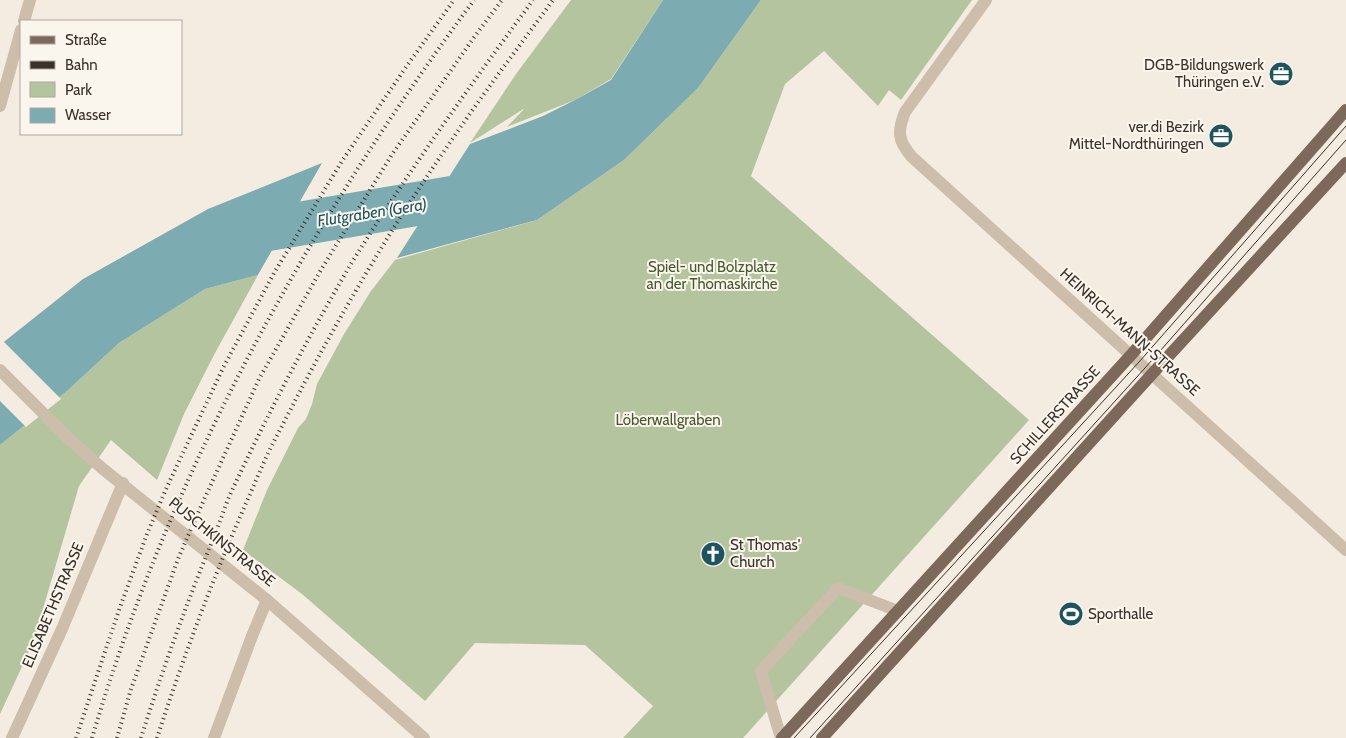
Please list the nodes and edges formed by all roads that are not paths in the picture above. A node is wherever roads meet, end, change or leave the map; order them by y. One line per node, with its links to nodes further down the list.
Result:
1 (30, 0): 3 (street)
2 (986, 0): 8 (street, HEINRICH-MANN-STRASSE)
3 (24, 20)
4 (20, 34): 5 (street)
5 (0, 106)
6 (1346, 110): 8 (main road, SCHILLERSTRASSE)
7 (1346, 163): 10 (main road)
8 (1131, 356): 10 (street, HEINRICH-MANN-STRASSE); 14 (main road, SCHILLERSTRASSE)
9 (0, 370): 11 (street, PUSCHKINSTRASSE)
10 (1156, 378): 12 (street, HEINRICH-MANN-STRASSE); 19 (main road)
11 (122, 483): 13 (street, PUSCHKINSTRASSE); 15 (street, ELISABETHSTRASSE)
12 (1346, 550)
13 (267, 600): 16 (street); 17 (street, PUSCHKINSTRASSE)
14 (898, 611): 18 (main road, SCHILLERSTRASSE); 18 (street)
15 (12, 738)
16 (214, 738)
17 (424, 738)
18 (781, 738)
19 (822, 738)

